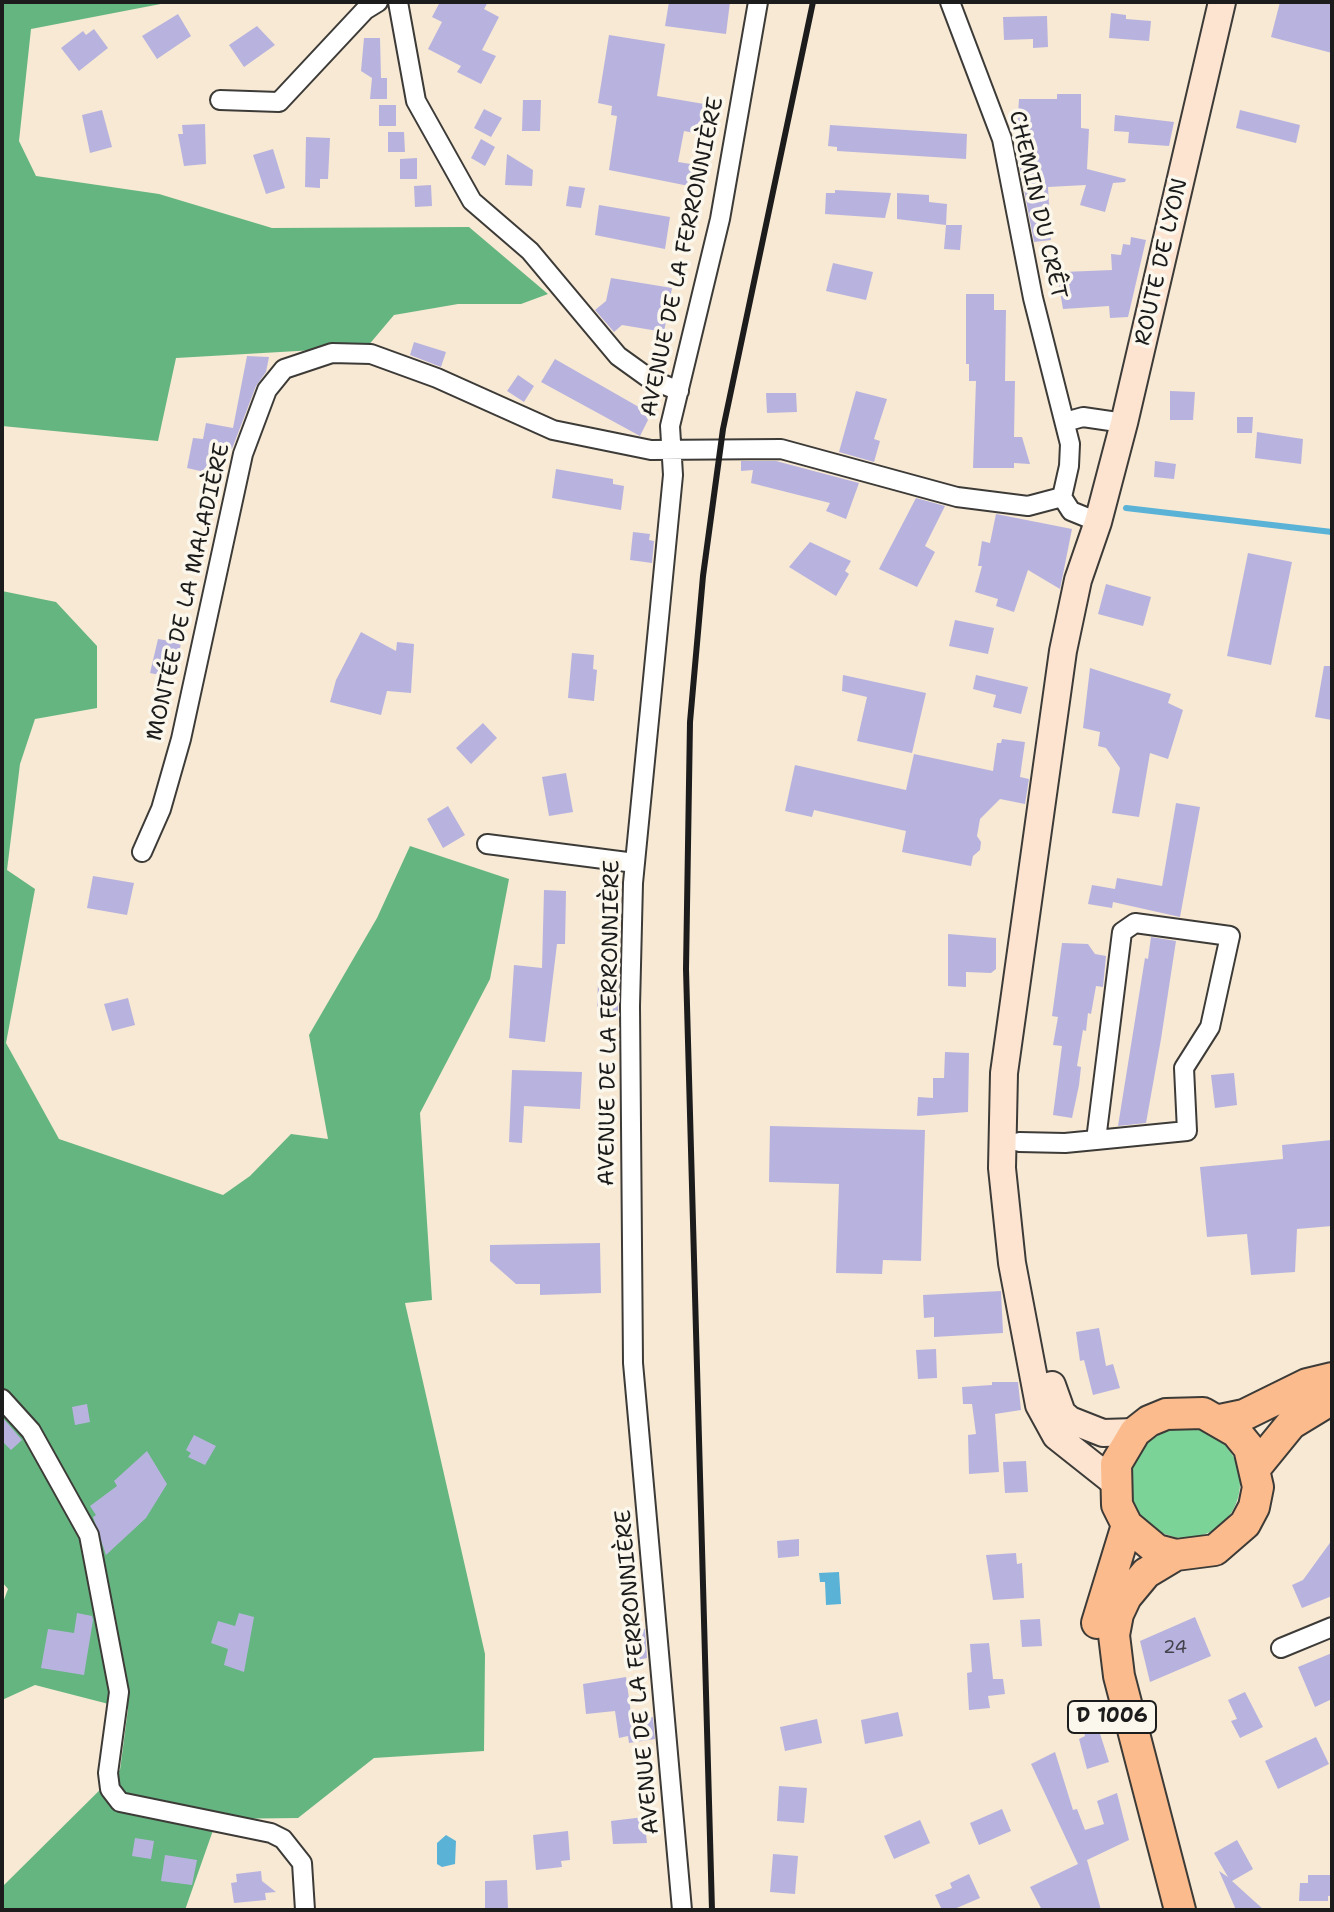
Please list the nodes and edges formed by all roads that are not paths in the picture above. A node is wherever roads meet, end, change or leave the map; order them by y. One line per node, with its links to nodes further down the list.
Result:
1 (378, 2): 6 (street)
2 (398, 2): 7 (street)
3 (758, 2): 7 (street, AVENUE DE LA FERRONNIÈRE)
4 (950, 2): 8 (street, CHEMIN DU CRÊT)
5 (1222, 2): 9 (main road, ROUTE DE LYON)
6 (220, 100)
7 (679, 391): 10 (street, AVENUE DE LA FERRONNIÈRE)
8 (1065, 422): 9 (street); 11 (street, CHEMIN DU CRÊT)
9 (1124, 423): 12 (main road, ROUTE DE LYON)
10 (672, 450): 11 (street, MONTÉE DE LA MALADIÈRE); 14 (street, MONTÉE DE LA MALADIÈRE); 15 (street, AVENUE DE LA FERRONNIÈRE)
11 (1062, 497): 12 (street)
12 (1098, 522): 17 (main road); 24 (main road)
13 (487, 844): 15 (street)
14 (142, 852)
15 (635, 863): 30 (street, AVENUE DE LA FERRONNIÈRE)
16 (1096, 1140): 16 (street); 17 (street)
17 (1019, 1142): 22 (main road)
18 (1332, 1378): 21 (main road)
19 (2, 1399): 29 (street)
20 (1332, 1399): 23 (main road)
21 (1220, 1420): 22 (main road); 23 (main road)
22 (1135, 1432): 24 (main road)
23 (1256, 1467): 26 (main road)
24 (1114, 1482): 25 (main road)
25 (1127, 1525): 26 (main road); 31 (main road, D 1006)
26 (1176, 1555): 32 (main road, D 1006)
27 (1332, 1627): 28 (street)
28 (1281, 1648)
29 (305, 1910)
30 (682, 1910)
31 (1161, 1910)
32 (1180, 1910)

